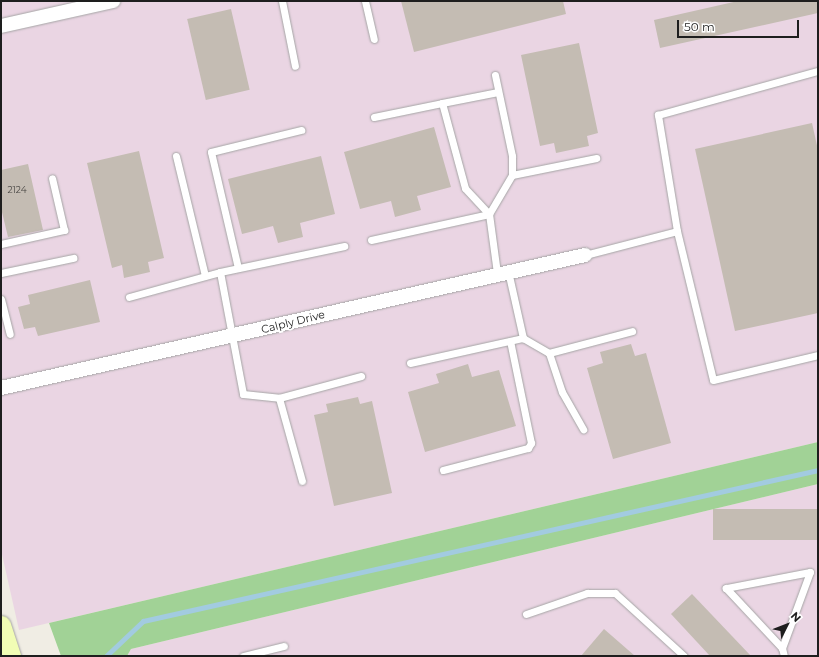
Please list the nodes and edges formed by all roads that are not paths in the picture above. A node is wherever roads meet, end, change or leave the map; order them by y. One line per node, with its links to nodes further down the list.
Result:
1 (113, 1): 4 (street)
2 (282, 1): 6 (lane)
3 (365, 1): 5 (lane)
4 (1, 26)
5 (374, 39)
6 (295, 66)
7 (818, 71): 18 (lane)
8 (494, 75): 9 (lane)
9 (498, 92): 10 (lane); 15 (lane)
10 (442, 103): 11 (lane); 17 (lane)
11 (374, 117)
12 (301, 130): 24 (lane)
13 (176, 156): 28 (lane)
14 (596, 158): 15 (lane)
15 (512, 175): 17 (lane)
16 (52, 178): 20 (lane)
17 (488, 214): 19 (lane); 26 (lane)
18 (676, 231): 22 (lane); 37 (lane)
19 (371, 240)
20 (1, 244)
21 (344, 246): 24 (lane)
22 (585, 255): 26 (street, Calply Drive)
23 (73, 258): 27 (lane)
24 (238, 268): 25 (lane)
25 (220, 272): 28 (lane); 33 (lane)
26 (502, 272): 33 (street, Calply Drive); 34 (lane)
27 (1, 273)
28 (205, 276): 29 (lane)
29 (129, 297)
30 (1, 299): 32 (lane)
31 (632, 331): 36 (lane)
32 (10, 334)
33 (233, 337): 40 (street, Calply Drive); 41 (lane)
34 (523, 338): 35 (lane); 36 (lane)
35 (510, 341): 38 (lane); 43 (lane)
36 (549, 353): 42 (lane)
37 (818, 355)
38 (410, 363)
39 (361, 376): 41 (lane)
40 (1, 388)
41 (279, 398): 44 (lane)
42 (583, 428)
43 (443, 470)
44 (302, 481)
45 (526, 614): 51 (lane)
46 (1, 625): 49 (street)
47 (284, 646): 50 (lane)
48 (782, 648): 48 (lane); 52 (lane)
49 (11, 656)
50 (243, 656)
51 (684, 656)
52 (784, 656)

